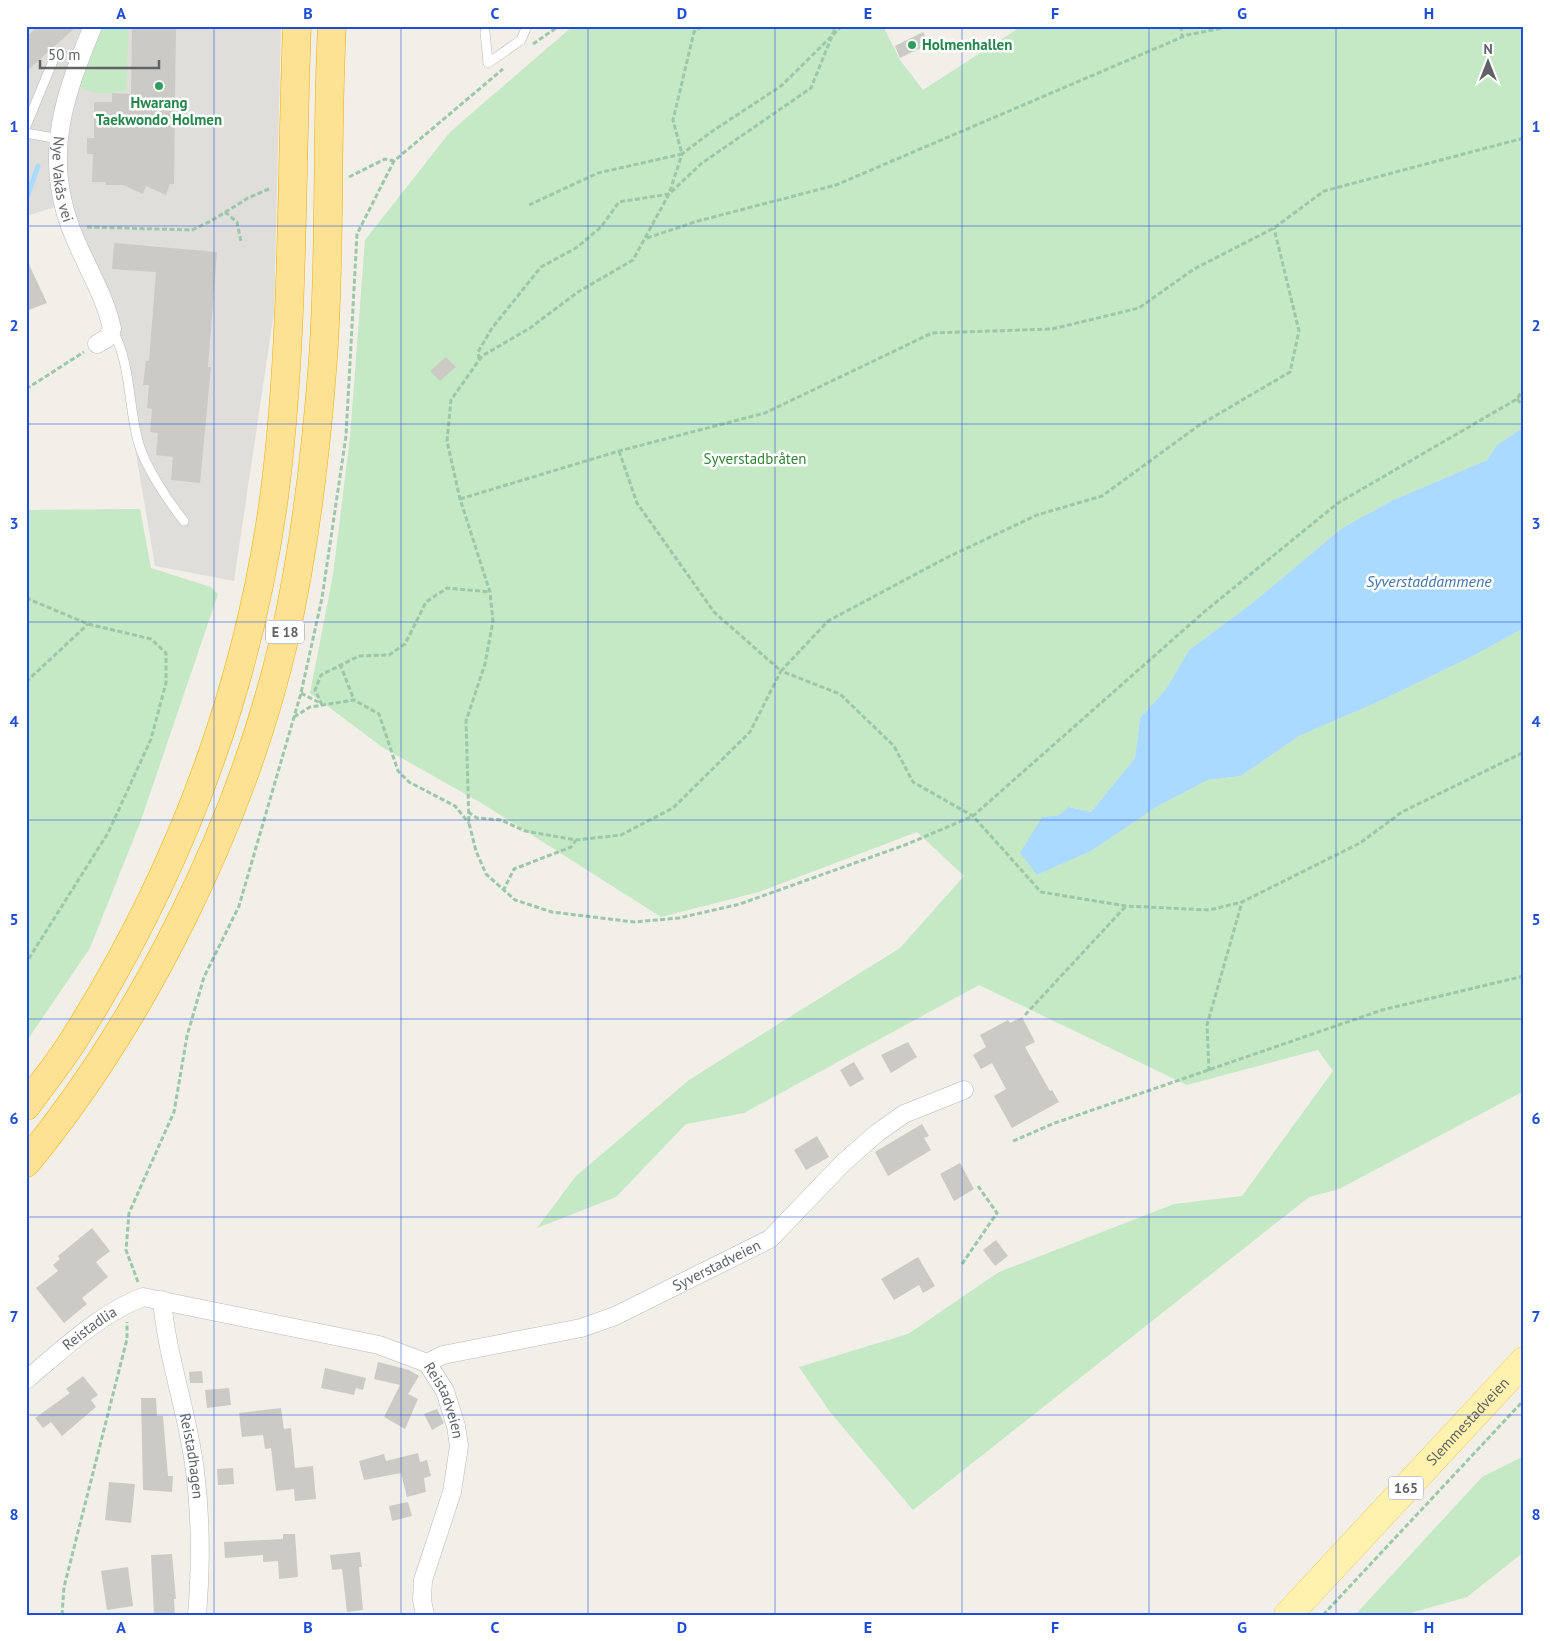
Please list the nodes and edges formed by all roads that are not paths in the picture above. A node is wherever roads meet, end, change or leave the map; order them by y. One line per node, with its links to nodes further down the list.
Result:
1 (93, 26): 9 (street, Nye Vakås vei)
2 (297, 26): 14 (highway, E 18)
3 (332, 26): 15 (highway, E 18)
4 (527, 26): 5 (lane)
5 (485, 32)
6 (52, 61): 7 (lane)
7 (26, 126)
8 (26, 133): 9 (lane)
9 (59, 139): 10 (street, Nye Vakås vei)
10 (112, 329): 11 (street); 12 (lane, Nye Vakås vei)
11 (97, 344)
12 (184, 521)
13 (964, 1090): 18 (street, Syverstadveien)
14 (26, 1106)
15 (26, 1163)
16 (162, 1300): 18 (street, Reistadveien); 19 (street, Reistadlia); 20 (street, Reistadhagen)
17 (1524, 1361): 22 (main road, Slemmestadveien / 165)
18 (427, 1363): 21 (street, Reistadveien)
19 (26, 1380)
20 (197, 1615)
21 (425, 1615)
22 (1288, 1615)

